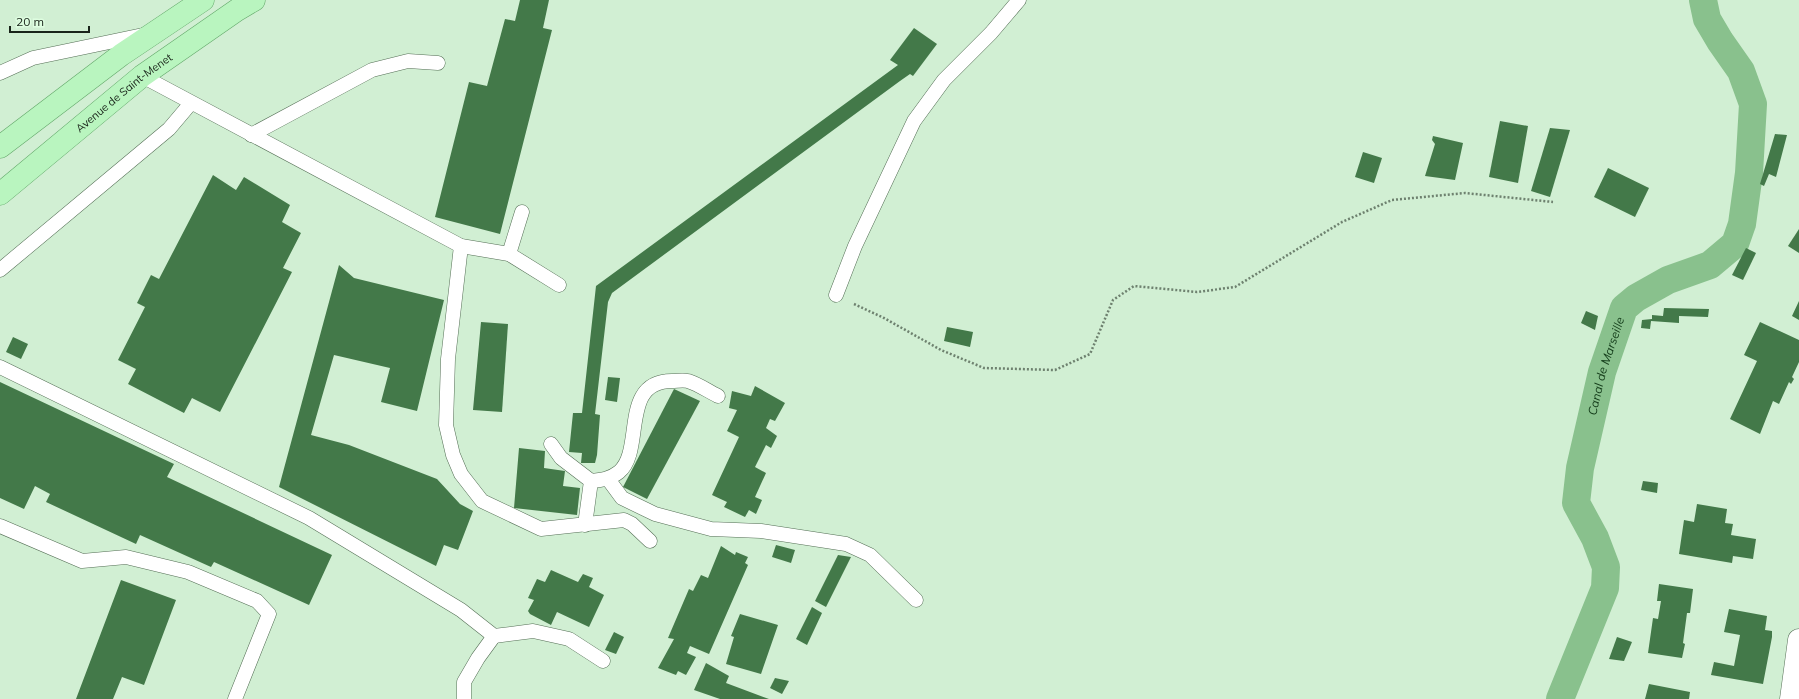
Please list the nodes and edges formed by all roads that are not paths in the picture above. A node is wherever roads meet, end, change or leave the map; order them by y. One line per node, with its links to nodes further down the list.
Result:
1 (203, 0): 4 (main road)
2 (254, 0): 7 (main road, Avenue de Saint-Menet)
3 (1019, 0): 17 (lane)
4 (152, 33): 6 (lane); 10 (main road)
5 (438, 63): 9 (lane)
6 (0, 73)
7 (142, 76): 8 (lane); 11 (main road, Avenue de Saint-Menet)
8 (191, 103): 9 (lane); 15 (lane)
9 (251, 135): 13 (lane)
10 (0, 147)
11 (0, 194)
12 (522, 212): 14 (lane)
13 (461, 246): 14 (lane); 23 (lane)
14 (509, 254): 16 (lane)
15 (0, 270)
16 (559, 285)
17 (836, 295)
18 (0, 367): 27 (lane)
19 (718, 396): 21 (lane)
20 (551, 444): 22 (lane)
21 (608, 480): 22 (lane); 26 (lane)
22 (590, 481): 23 (lane)
23 (585, 525): 25 (lane)
24 (0, 526): 30 (lane)
25 (650, 541)
26 (916, 600)
27 (494, 636): 29 (lane); 31 (lane)
28 (1799, 640): 32 (street)
29 (603, 661)
30 (235, 699)
31 (464, 699)
32 (1791, 699)

